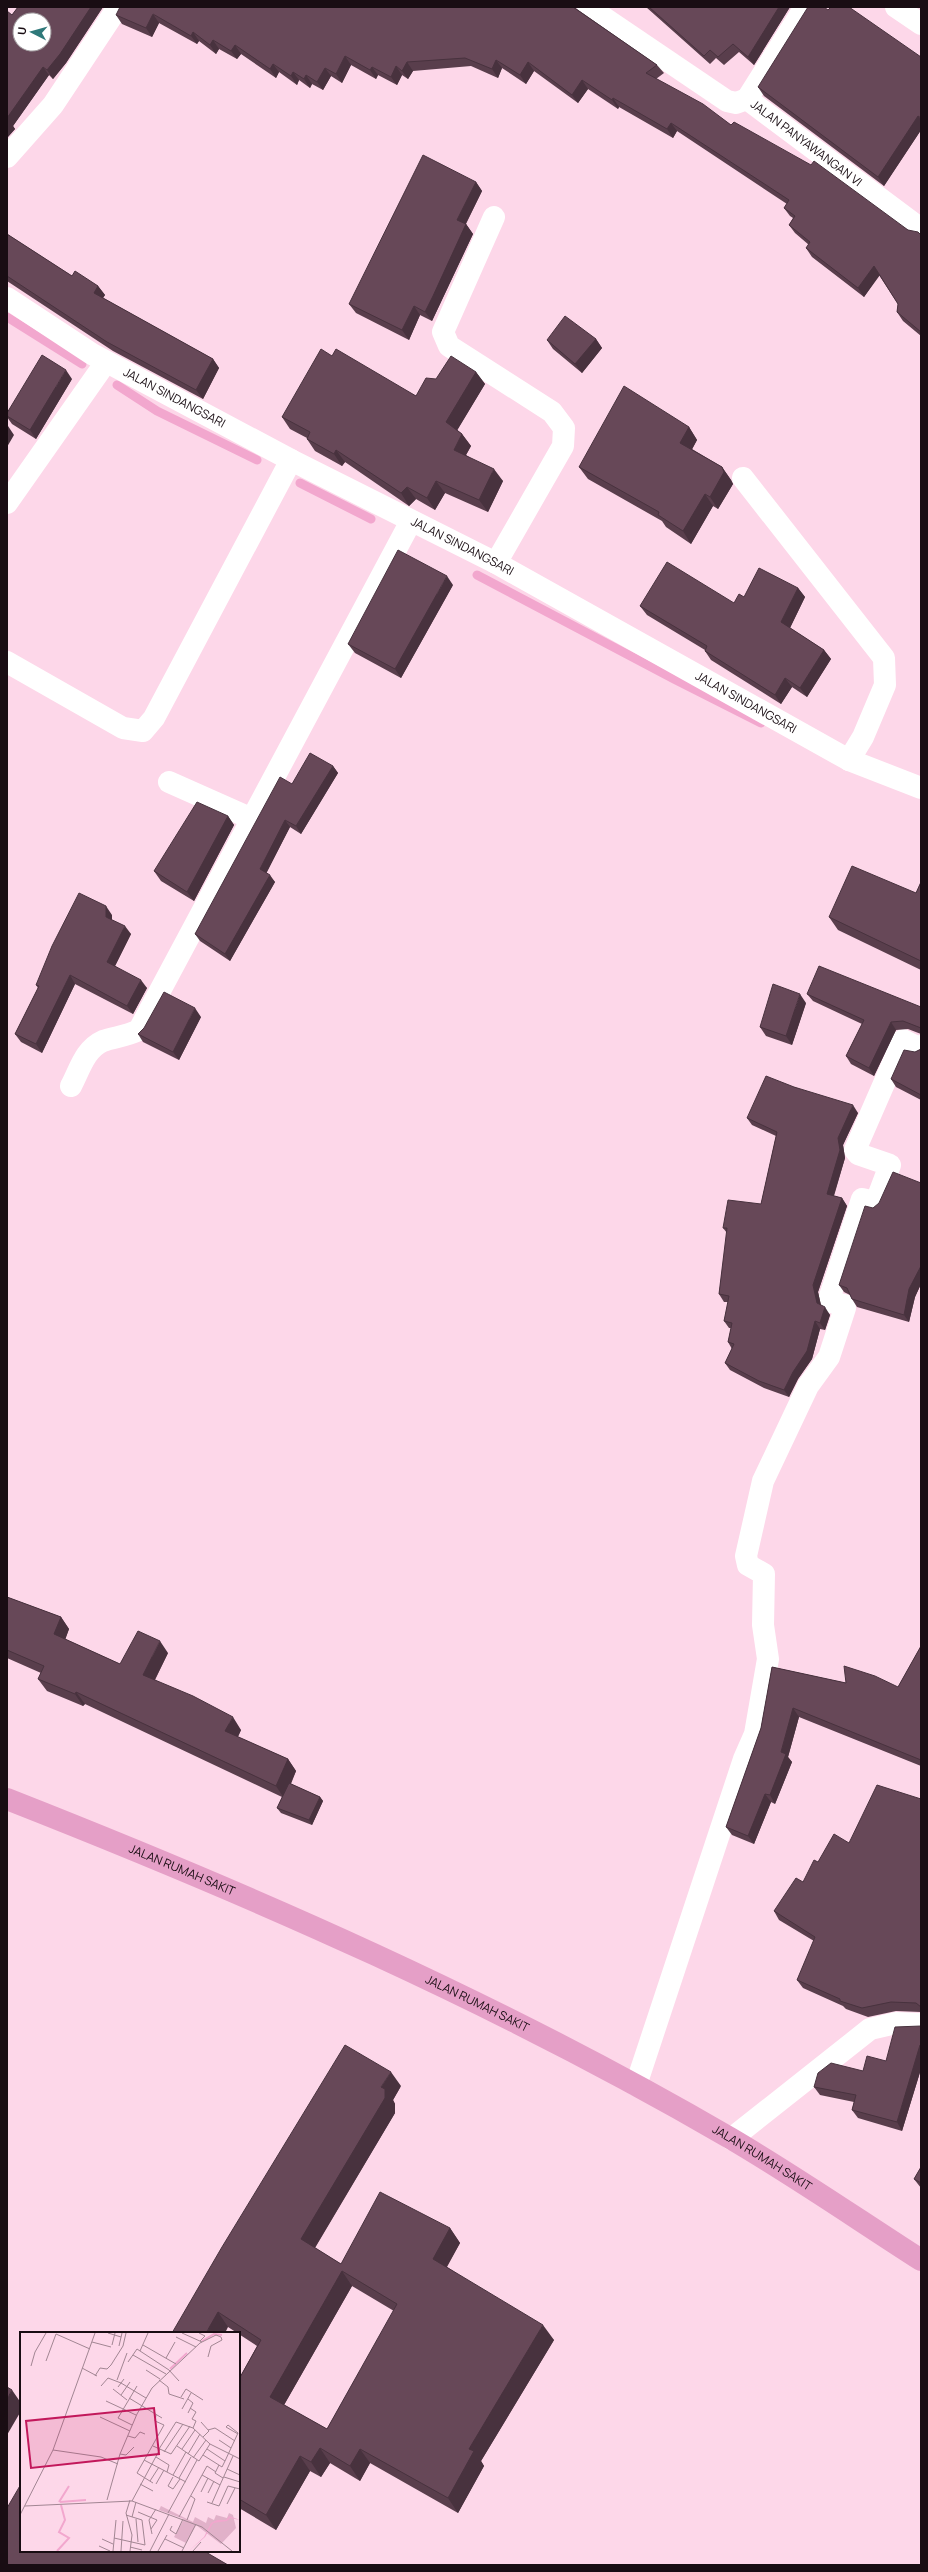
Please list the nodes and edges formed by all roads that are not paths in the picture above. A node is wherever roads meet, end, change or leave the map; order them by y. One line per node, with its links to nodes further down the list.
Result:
1 (118, 7): 7 (street)
2 (588, 7): 6 (street, JALAN PANYAWANGAN VI)
3 (804, 7): 6 (street)
4 (896, 7): 5 (street)
5 (921, 24)
6 (748, 99): 9 (street, JALAN PANYAWANGAN VI)
7 (7, 157)
8 (494, 218): 16 (street)
9 (921, 229)
10 (7, 298): 11 (street, JALAN SINDANGSARI)
11 (106, 362): 12 (street, JALAN SINDANGSARI); 14 (street)
12 (291, 460): 15 (street, JALAN SINDANGSARI); 17 (street)
13 (743, 478): 18 (street)
14 (7, 503)
15 (411, 520): 16 (street, JALAN SINDANGSARI); 21 (street)
16 (496, 563): 18 (street, JALAN SINDANGSARI)
17 (7, 662)
18 (850, 760): 20 (street, JALAN SINDANGSARI)
19 (169, 782): 21 (street)
20 (921, 788)
21 (250, 818): 23 (street)
22 (921, 1046): 26 (street)
23 (72, 1086)
24 (7, 1799): 26 (main road, JALAN RUMAH SAKIT)
25 (921, 2024): 27 (street)
26 (636, 2085): 27 (main road, JALAN RUMAH SAKIT)
27 (732, 2138): 28 (main road, JALAN RUMAH SAKIT)
28 (921, 2260)

